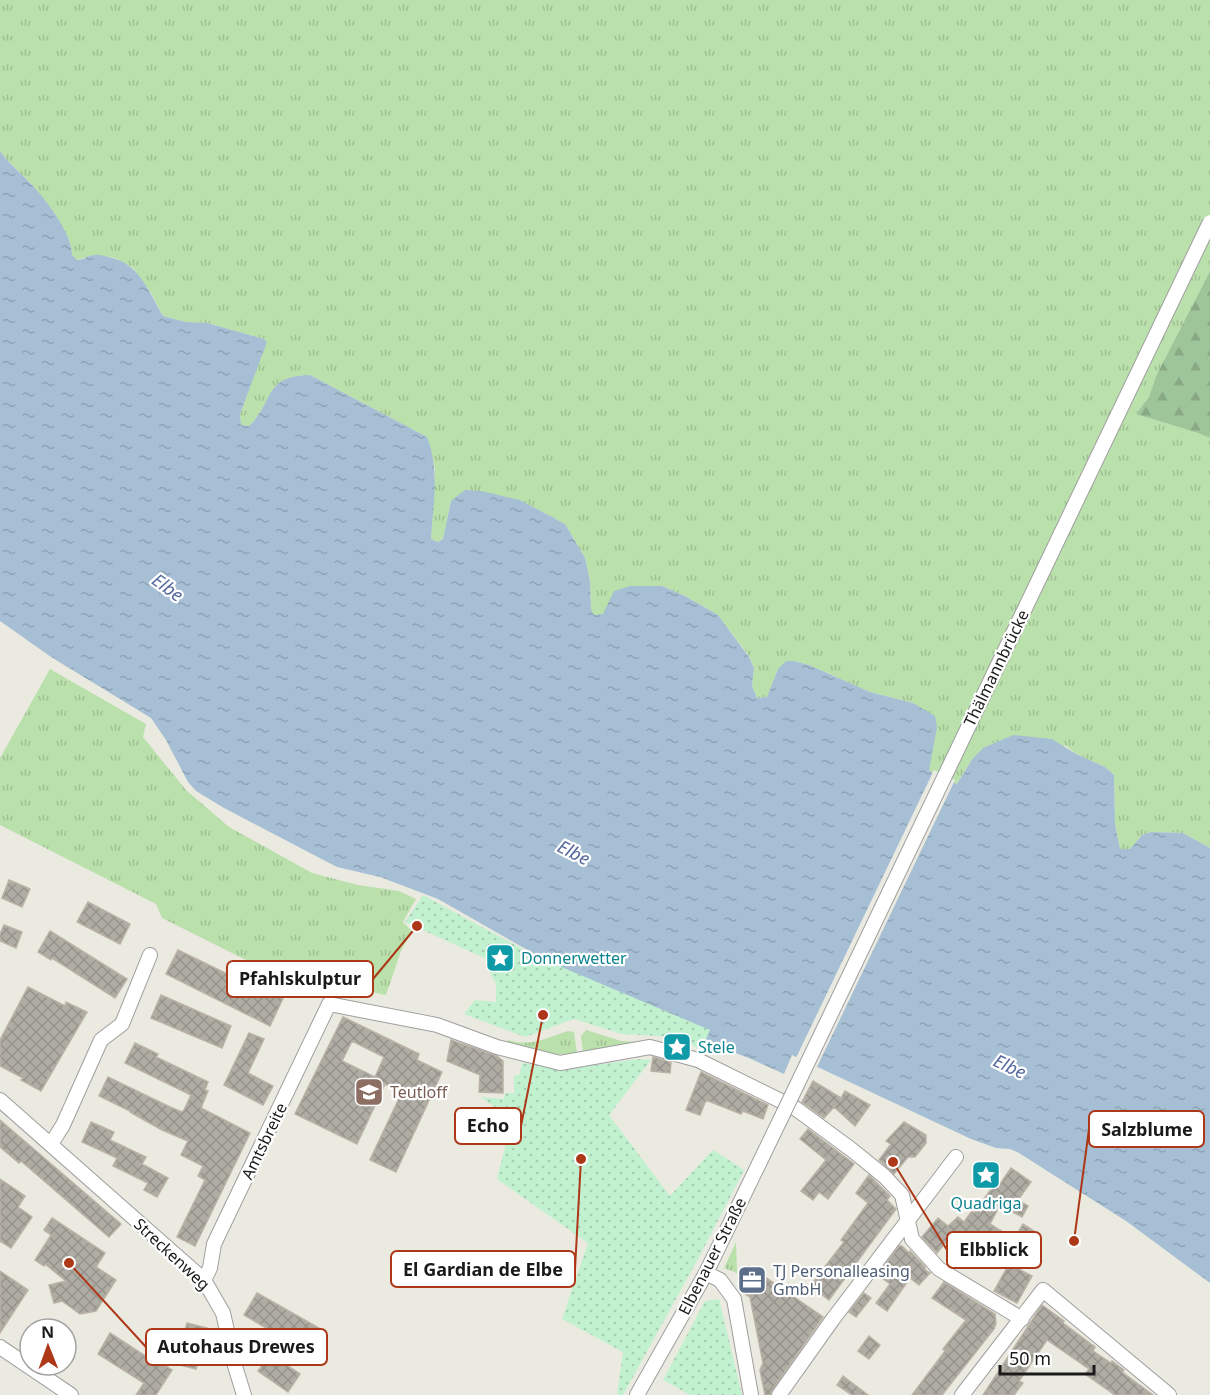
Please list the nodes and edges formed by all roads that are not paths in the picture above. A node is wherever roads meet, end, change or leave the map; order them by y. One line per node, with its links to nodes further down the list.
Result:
1 (1210, 222): 4 (street, Thälmannbrücke, bridge)
2 (150, 955): 5 (street)
3 (0, 1100): 5 (street, Streckenweg)
4 (783, 1114): 8 (street, Elbenauer Straße)
5 (51, 1144): 9 (street, Streckenweg)
6 (956, 1157): 7 (street)
7 (908, 1220): 9 (street, Amtsbreite); 10 (street); 17 (street)
8 (706, 1273): 15 (street, Elbenauer Straße); 16 (street)
9 (204, 1280): 14 (street, Streckenweg)
10 (1022, 1319): 18 (street); 19 (street)
11 (0, 1347): 12 (street)
12 (50, 1390): 13 (street)
13 (71, 1395)
14 (244, 1395)
15 (638, 1395)
16 (751, 1395)
17 (779, 1395)
18 (962, 1395)
19 (1169, 1395)

